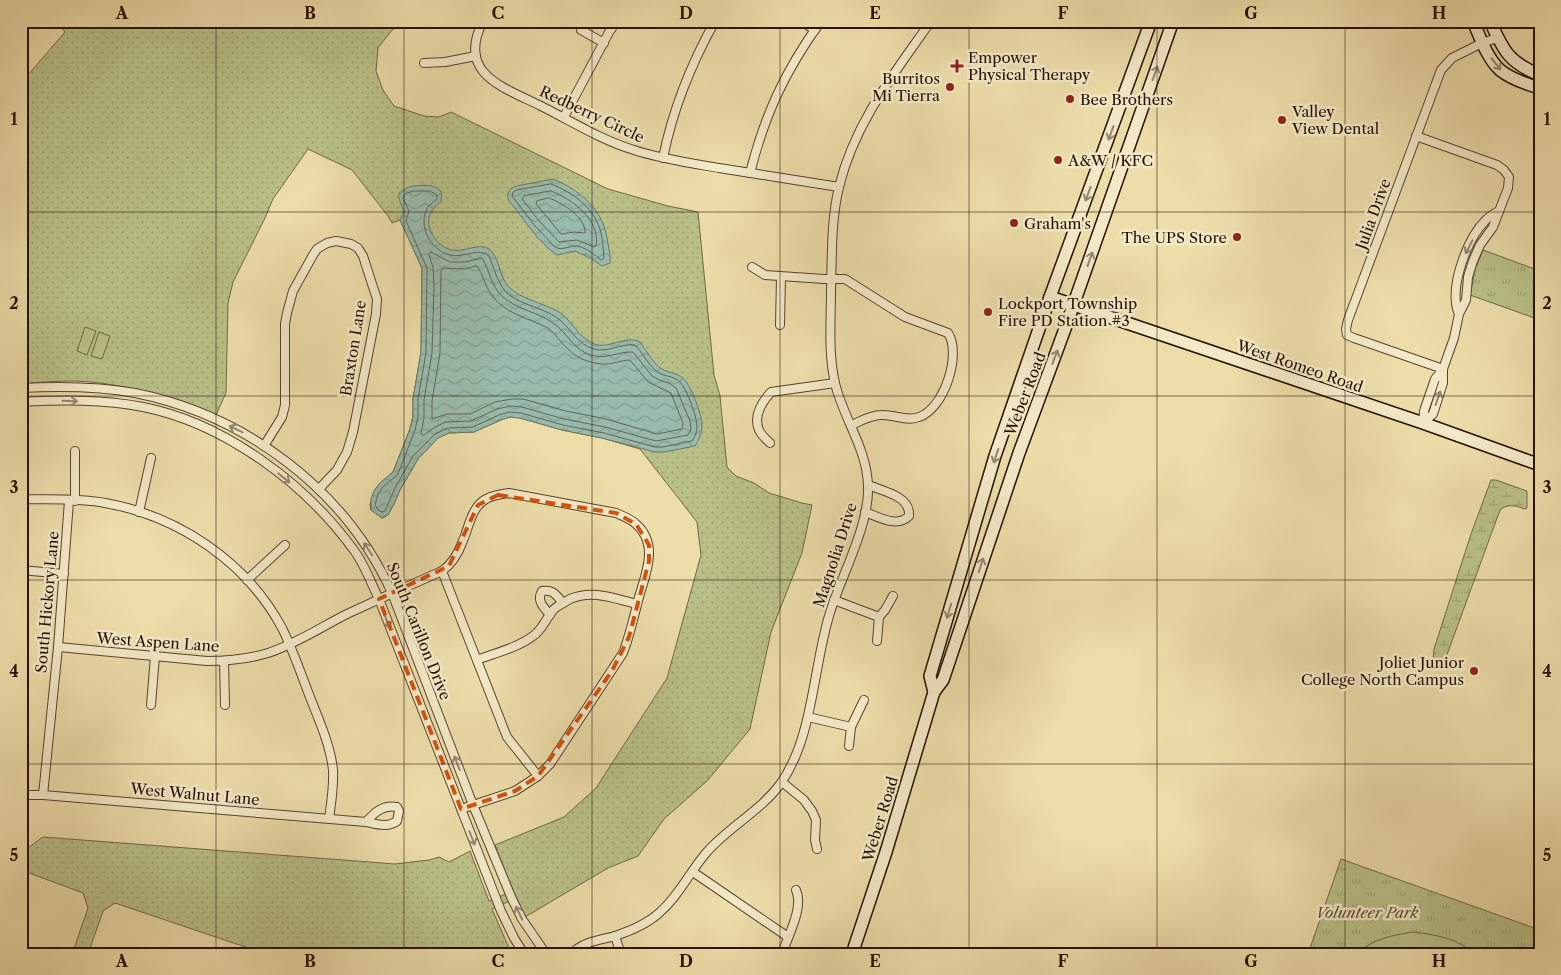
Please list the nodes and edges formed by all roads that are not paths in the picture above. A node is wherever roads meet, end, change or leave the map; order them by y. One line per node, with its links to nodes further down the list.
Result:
1 (483, 21): 17 (street)
2 (581, 21): 15 (street)
3 (600, 21): 12 (street)
4 (715, 21): 23 (street)
5 (801, 21): 13 (street)
6 (821, 21): 13 (street)
7 (932, 21): 25 (street, Magnolia Drive)
8 (1151, 21): 29 (main road, Weber Road, one-way to 29)
9 (1173, 21): 30 (main road, Weber Road, one-way to 9)
10 (1473, 21): 16 (main road)
11 (1490, 21): 14 (main road)
12 (613, 25): 15 (street)
13 (815, 30): 24 (street)
14 (1497, 38): 16 (street, Julia Drive); 19 (main road)
15 (604, 43): 21 (street)
16 (1482, 43): 20 (main road, one-way to 20); 22 (street, Julia Drive)
17 (476, 56): 18 (street); 21 (street, Redberry Circle)
18 (424, 63)
19 (1540, 74)
20 (1540, 88)
21 (564, 118): 23 (street, Redberry Circle)
22 (1416, 136): 32 (street, Julia Drive); 32 (street)
23 (663, 158): 24 (street, Redberry Circle)
24 (750, 173): 25 (street, Redberry Circle)
25 (839, 187): 28 (street, Magnolia Drive)
26 (752, 267): 27 (street)
27 (781, 277): 28 (street); 31 (street)
28 (831, 280): 33 (street, Magnolia Drive); 37 (street)
29 (1050, 297): 30 (main road, West Romeo Road); 68 (main road, Weber Road, one-way to 68)
30 (1074, 305): 36 (main road, West Romeo Road); 68 (main road, Weber Road, one-way to 30)
31 (780, 325)
32 (1443, 369): 36 (street)
33 (835, 383): 37 (street, Magnolia Drive); 38 (street)
34 (21, 388): 39 (street, South Carillon Drive, one-way to 34)
35 (21, 402): 56 (street, South Carillon Drive, one-way to 56)
36 (1423, 423): 42 (main road, West Romeo Road)
37 (852, 425): 43 (street, Magnolia Drive)
38 (770, 443)
39 (264, 446): 44 (street, South Carillon Drive); 44 (street, Braxton Lane)
40 (75, 451): 46 (street, South Hickory Lane)
41 (151, 458): 47 (street)
42 (1540, 465)
43 (868, 485): 48 (street, Magnolia Drive); 48 (street)
44 (319, 489): 54 (street, South Carillon Drive, one-way to 44)
45 (21, 499): 46 (street)
46 (72, 501): 47 (street); 52 (street, South Hickory Lane)
47 (139, 512): 53 (street)
48 (865, 512): 57 (street, Magnolia Drive)
49 (285, 545): 53 (street)
50 (21, 570): 52 (street)
51 (442, 571): 54 (street, West Aspen Lane); 59 (street); 66 (street)
52 (64, 574): 64 (street, South Hickory Lane)
53 (247, 580): 63 (street)
54 (392, 593): 56 (street, West Aspen Lane); 79 (street, South Carillon Drive, one-way to 54)
55 (893, 596): 61 (street)
56 (379, 600): 63 (street, West Aspen Lane); 80 (street, South Carillon Drive, one-way to 80)
57 (834, 600): 61 (street); 72 (street, Magnolia Drive)
58 (563, 603): 59 (street); 60 (street); 60 (street)
59 (638, 604): 75 (street)
60 (550, 615): 66 (street)
61 (879, 617): 62 (street)
62 (877, 641)
63 (290, 644): 67 (street, West Aspen Lane); 81 (street)
64 (58, 647): 65 (street, West Aspen Lane); 78 (street, South Hickory Lane)
65 (155, 656): 67 (street, West Aspen Lane); 70 (street)
66 (477, 660): 75 (street)
67 (224, 661): 71 (street)
68 (934, 692): 93 (main road, Weber Road)
69 (864, 700): 73 (street)
70 (151, 705)
71 (225, 705)
72 (808, 717): 73 (street); 76 (street, Magnolia Drive)
73 (851, 727): 74 (street)
74 (849, 746)
75 (538, 776): 79 (street)
76 (782, 782): 83 (street); 84 (street, Magnolia Drive)
77 (21, 795): 78 (street, West Walnut Lane)
78 (43, 795): 81 (street, West Walnut Lane)
79 (473, 805): 80 (street); 89 (street, South Carillon Drive, one-way to 79)
80 (461, 809): 88 (street, South Carillon Drive, one-way to 88)
81 (329, 819): 82 (street, West Walnut Lane)
82 (366, 822)
83 (817, 849)
84 (693, 872): 86 (street, Magnolia Drive); 87 (street)
85 (796, 890): 87 (street)
86 (615, 936): 90 (street, Magnolia Drive); 91 (street)
87 (788, 937): 92 (street)
88 (524, 954)
89 (546, 954)
90 (570, 954)
91 (621, 954)
92 (782, 954)
93 (852, 954)

